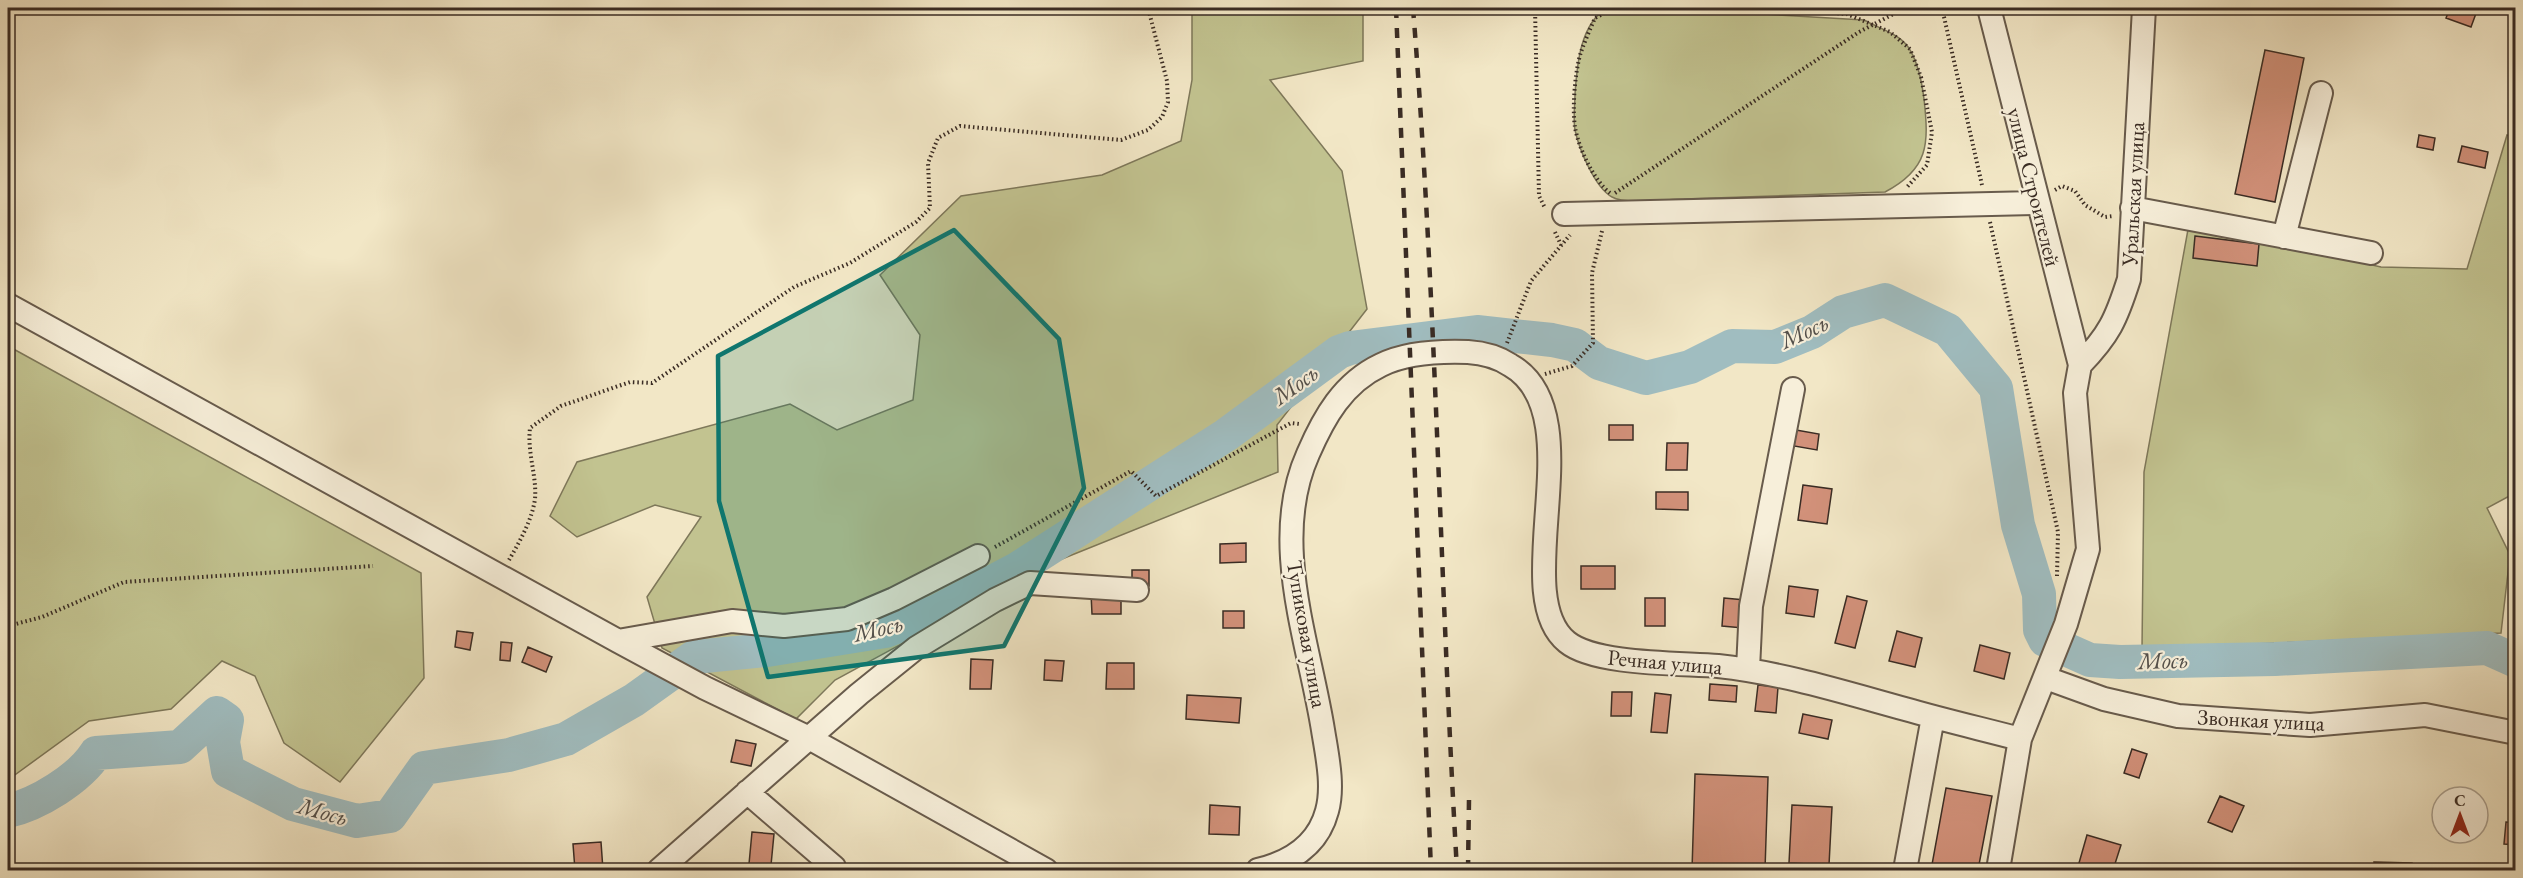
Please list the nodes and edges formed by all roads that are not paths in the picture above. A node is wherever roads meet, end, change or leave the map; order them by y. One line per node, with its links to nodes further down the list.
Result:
1 (1989, 8): 4 (street, улица Строителей)
2 (2144, 8): 5 (street, Уральская улица)
3 (2321, 93): 7 (street)
4 (2037, 203): 6 (street); 11 (street, улица Строителей)
5 (2132, 208): 7 (street); 11 (street, Уральская улица)
6 (1555, 218)
7 (2284, 237): 8 (street)
8 (2371, 253)
9 (8, 305): 15 (street)
10 (1389, 361): 16 (street, Речная улица); 26 (street, Тупиковая улица)
11 (2080, 365): 17 (street)
12 (1793, 389): 16 (street)
13 (978, 556): 15 (street)
14 (1137, 590): 20 (street)
15 (618, 641): 20 (street)
16 (1748, 669): 18 (street, Речная улица)
17 (2048, 672): 19 (street, Звонкая улица); 21 (street)
18 (1933, 717): 21 (street, Речная улица); 27 (street)
19 (2516, 733)
20 (808, 738): 22 (street); 25 (street)
21 (2020, 739): 28 (street)
22 (747, 792): 23 (street); 24 (street)
23 (834, 867)
24 (659, 870)
25 (1046, 870)
26 (1258, 870)
27 (1905, 870)
28 (1998, 870)

